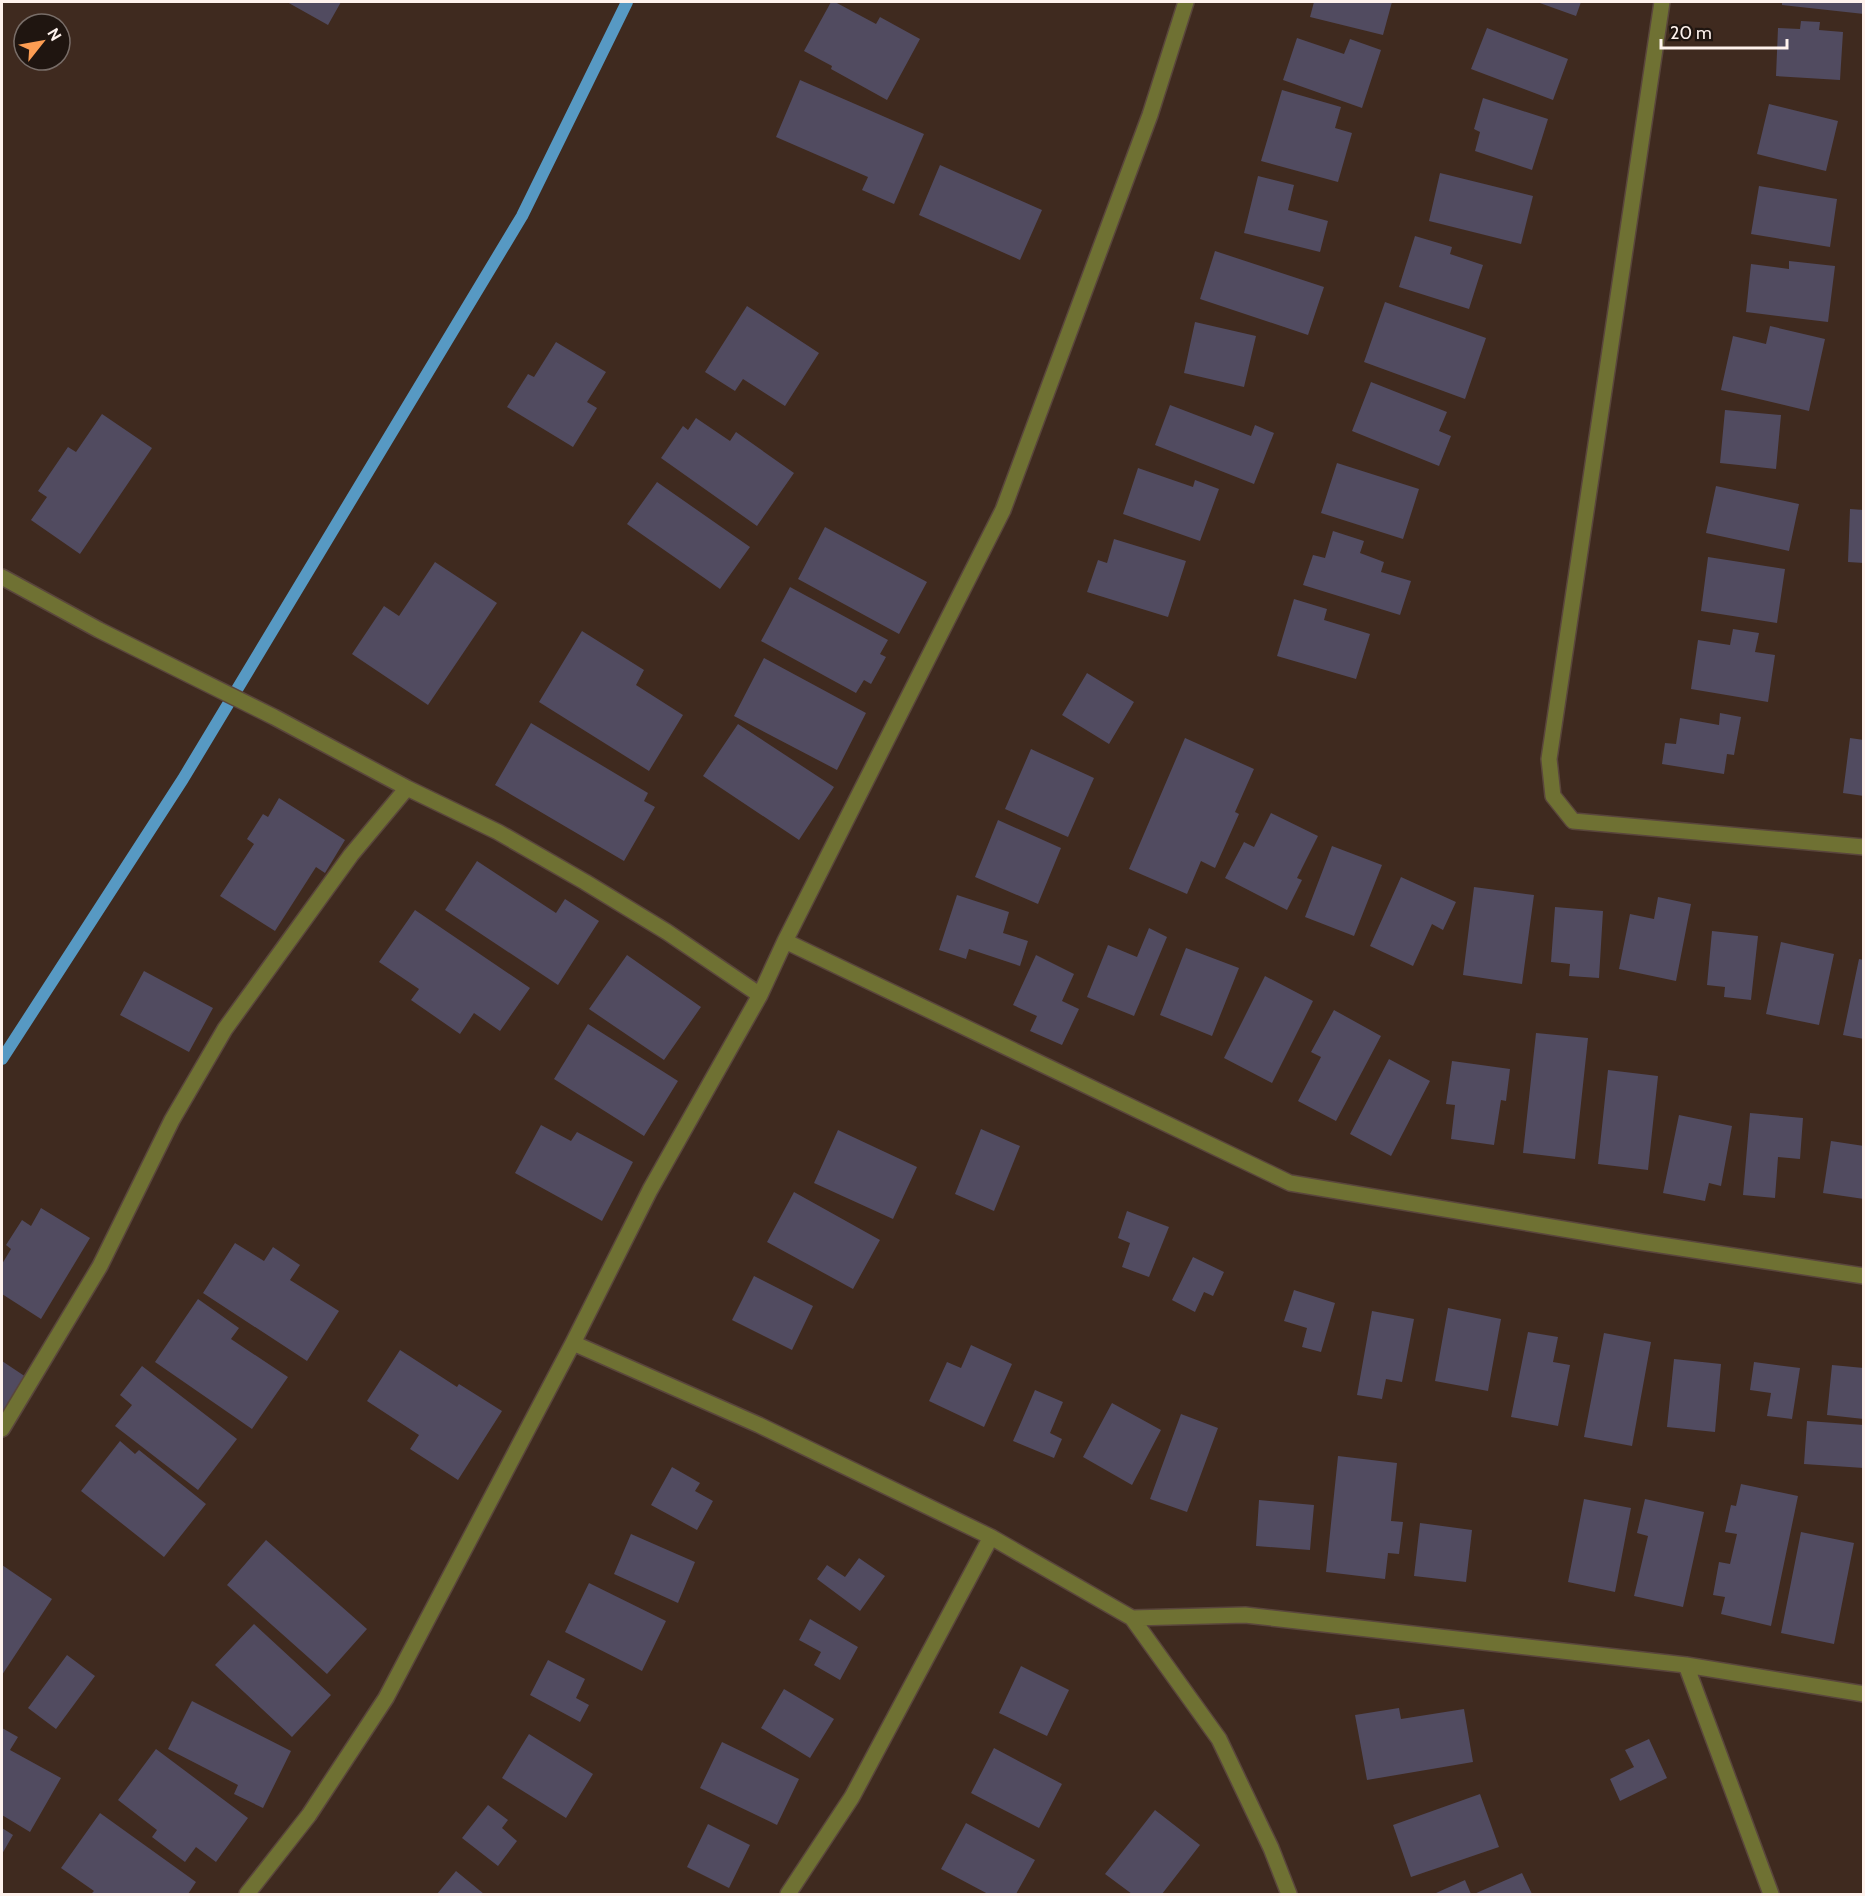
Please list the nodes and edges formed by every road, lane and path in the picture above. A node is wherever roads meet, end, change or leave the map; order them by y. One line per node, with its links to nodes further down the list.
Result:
1 (1186, 2): 6 (street)
2 (1662, 2): 5 (street)
3 (2, 577): 4 (street)
4 (407, 788): 7 (street); 10 (street)
5 (1863, 847)
6 (785, 941): 7 (street); 8 (street)
7 (760, 995): 9 (street)
8 (1863, 1276)
9 (573, 1343): 11 (street); 15 (street)
10 (2, 1429)
11 (991, 1537): 12 (street); 16 (street)
12 (1132, 1618): 13 (street); 17 (street)
13 (1686, 1665): 14 (street); 18 (street)
14 (1863, 1694)
15 (247, 1894)
16 (788, 1894)
17 (1288, 1894)
18 (1771, 1894)

